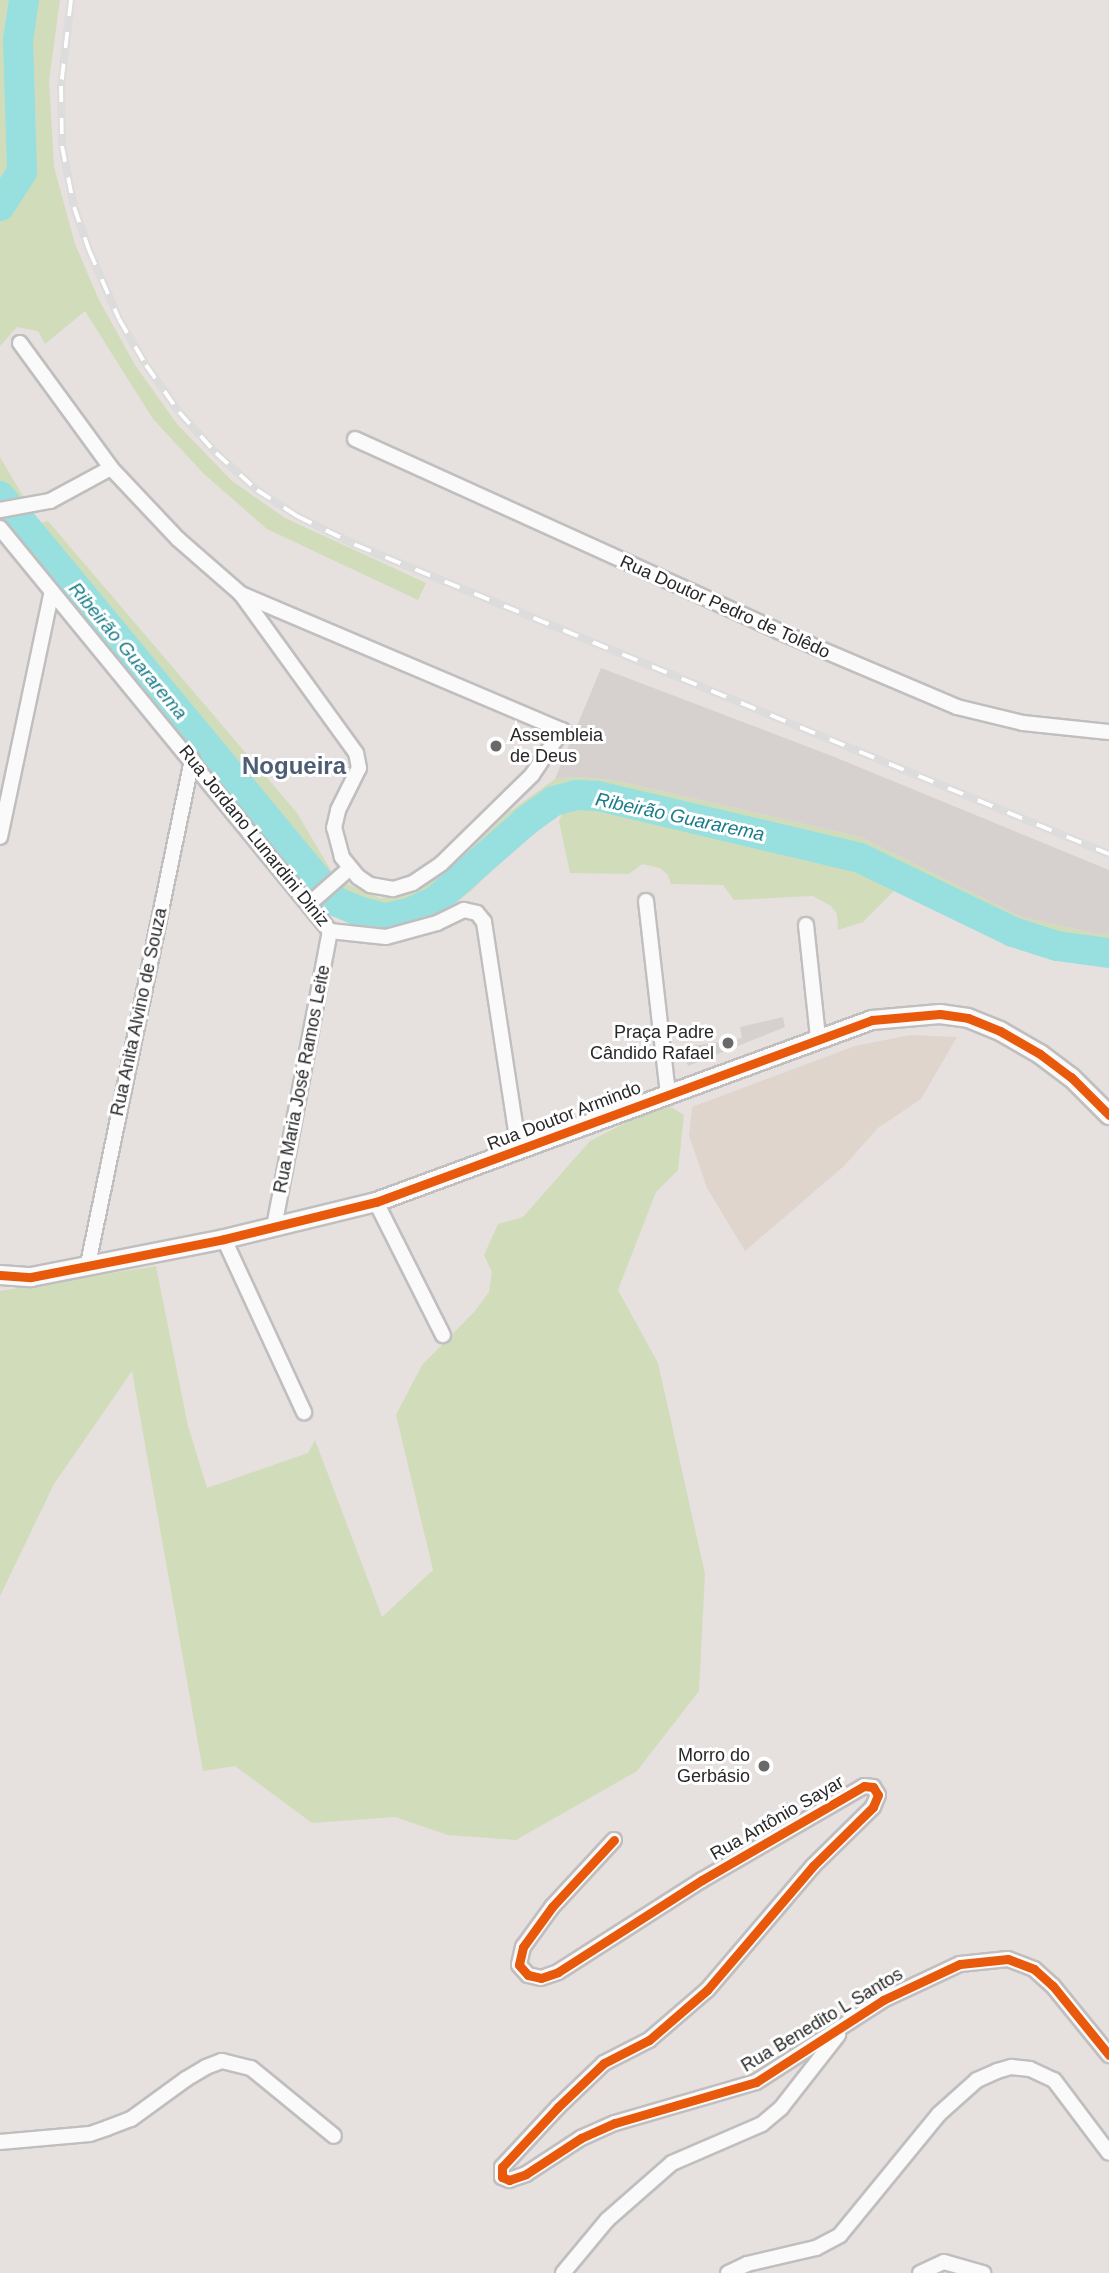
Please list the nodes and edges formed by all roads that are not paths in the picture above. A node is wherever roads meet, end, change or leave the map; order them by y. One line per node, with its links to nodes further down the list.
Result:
1 (20, 343): 3 (street)
2 (355, 439): 8 (street, Rua Doutor Pedro de Tolêdo)
3 (111, 468): 4 (street); 7 (street)
4 (0, 510)
5 (0, 528): 6 (street, Rua Jordano Lunardini Diniz)
6 (52, 591): 9 (street, Rua Jordano Lunardini Diniz); 10 (street)
7 (241, 594): 11 (street); 11 (street)
8 (1109, 732)
9 (192, 760): 12 (street, Rua Jordano Lunardini Diniz); 23 (street, Rua Anita Alvino de Souza)
10 (0, 837)
11 (346, 871): 12 (street)
12 (312, 901): 15 (street, Rua Jordano Lunardini Diniz)
13 (646, 901): 17 (street)
14 (806, 925): 16 (street)
15 (330, 931): 19 (street, Rua Jordano Lunardini Diniz); 21 (street, Rua Maria José Ramos Leite)
16 (818, 1038): 17 (street, Rua Doutor Armindo); 18 (street, Rua Doutor Armindo)
17 (668, 1093): 19 (street, Rua Doutor Armindo)
18 (1109, 1115)
19 (520, 1150): 20 (street, Rua Doutor Armindo)
20 (376, 1202): 21 (street, Rua Doutor Armindo); 25 (street)
21 (274, 1227): 22 (street, Rua Doutor Armindo)
22 (225, 1239): 23 (street, Rua Doutor Armindo); 26 (street)
23 (88, 1264): 24 (street, Rua Doutor Armindo)
24 (0, 1275)
25 (443, 1335)
26 (304, 1412)
27 (614, 1840): 33 (street, Rua Antônio Sayar)
28 (845, 2025): 29 (street, Rua Benedito L Santos); 33 (street, Rua Benedito L Santos); 34 (street, Rua Benedito L Santos)
29 (1109, 2054)
30 (334, 2136): 31 (street)
31 (0, 2142)
32 (1109, 2152): 35 (street)
33 (526, 2174)
34 (563, 2273)
35 (727, 2273)
36 (920, 2273): 37 (street)
37 (983, 2273)

